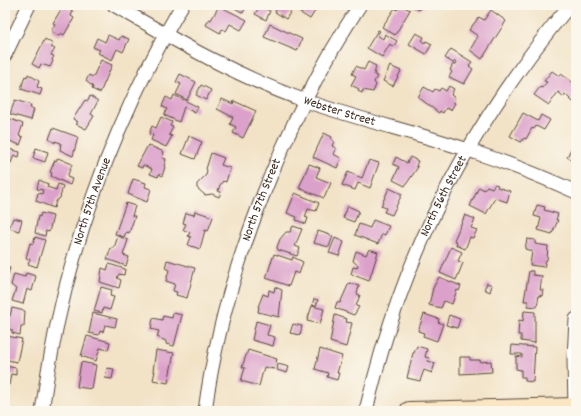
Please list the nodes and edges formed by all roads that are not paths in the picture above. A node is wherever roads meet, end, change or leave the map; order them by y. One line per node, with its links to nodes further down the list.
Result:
1 (29, 5): 7 (street)
2 (114, 5): 6 (street, Webster Street)
3 (182, 5): 6 (street, North 57th Avenue)
4 (360, 5): 8 (street, North 57th Street)
5 (570, 5): 9 (street, North 56th Street)
6 (164, 35): 8 (street, Webster Street); 13 (street, North 57th Avenue)
7 (5, 55)
8 (305, 101): 9 (street, Webster Street); 14 (street, North 57th Street)
9 (466, 150): 10 (street, Webster Street); 15 (street, North 56th Street)
10 (576, 192)
11 (576, 319): 12 (street)
12 (575, 407): 16 (main road)
13 (42, 411)
14 (204, 411)
15 (366, 411)
16 (409, 411)

